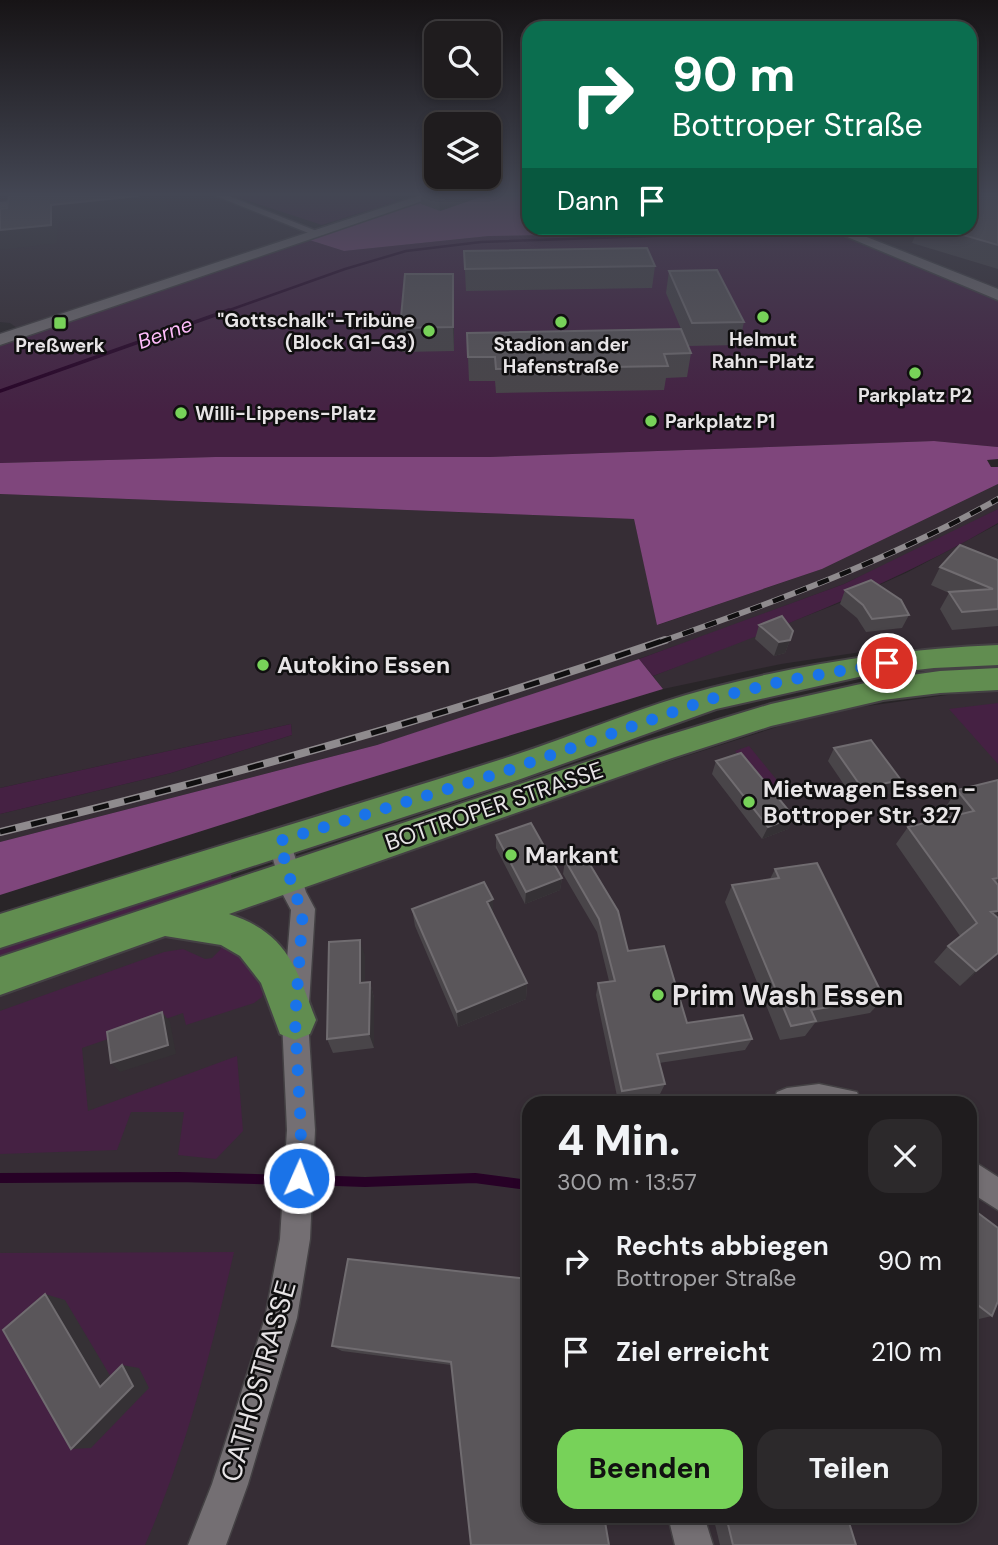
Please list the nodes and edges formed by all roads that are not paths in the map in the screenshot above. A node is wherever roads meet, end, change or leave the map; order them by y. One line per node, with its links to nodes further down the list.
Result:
1 (217, 268): 4 (street)
2 (932, 268): 3 (street)
3 (998, 295)
4 (0, 341)
5 (998, 655): 7 (main road, BOTTROPER STRASSE)
6 (998, 679): 8 (main road, BOTTROPER STRASSE)
7 (279, 841): 8 (street, CATHOSTRASSE); 10 (main road, BOTTROPER STRASSE)
8 (289, 875): 9 (main road, BOTTROPER STRASSE); 12 (street, CATHOSTRASSE)
9 (160, 920): 11 (main road, BOTTROPER STRASSE); 12 (main road)
10 (0, 931)
11 (0, 975)
12 (295, 1020): 16 (street, CATHOSTRASSE)
13 (977, 1179): 14 (street)
14 (998, 1195)
15 (688, 1523): 17 (street)
16 (206, 1545)
17 (694, 1545)

